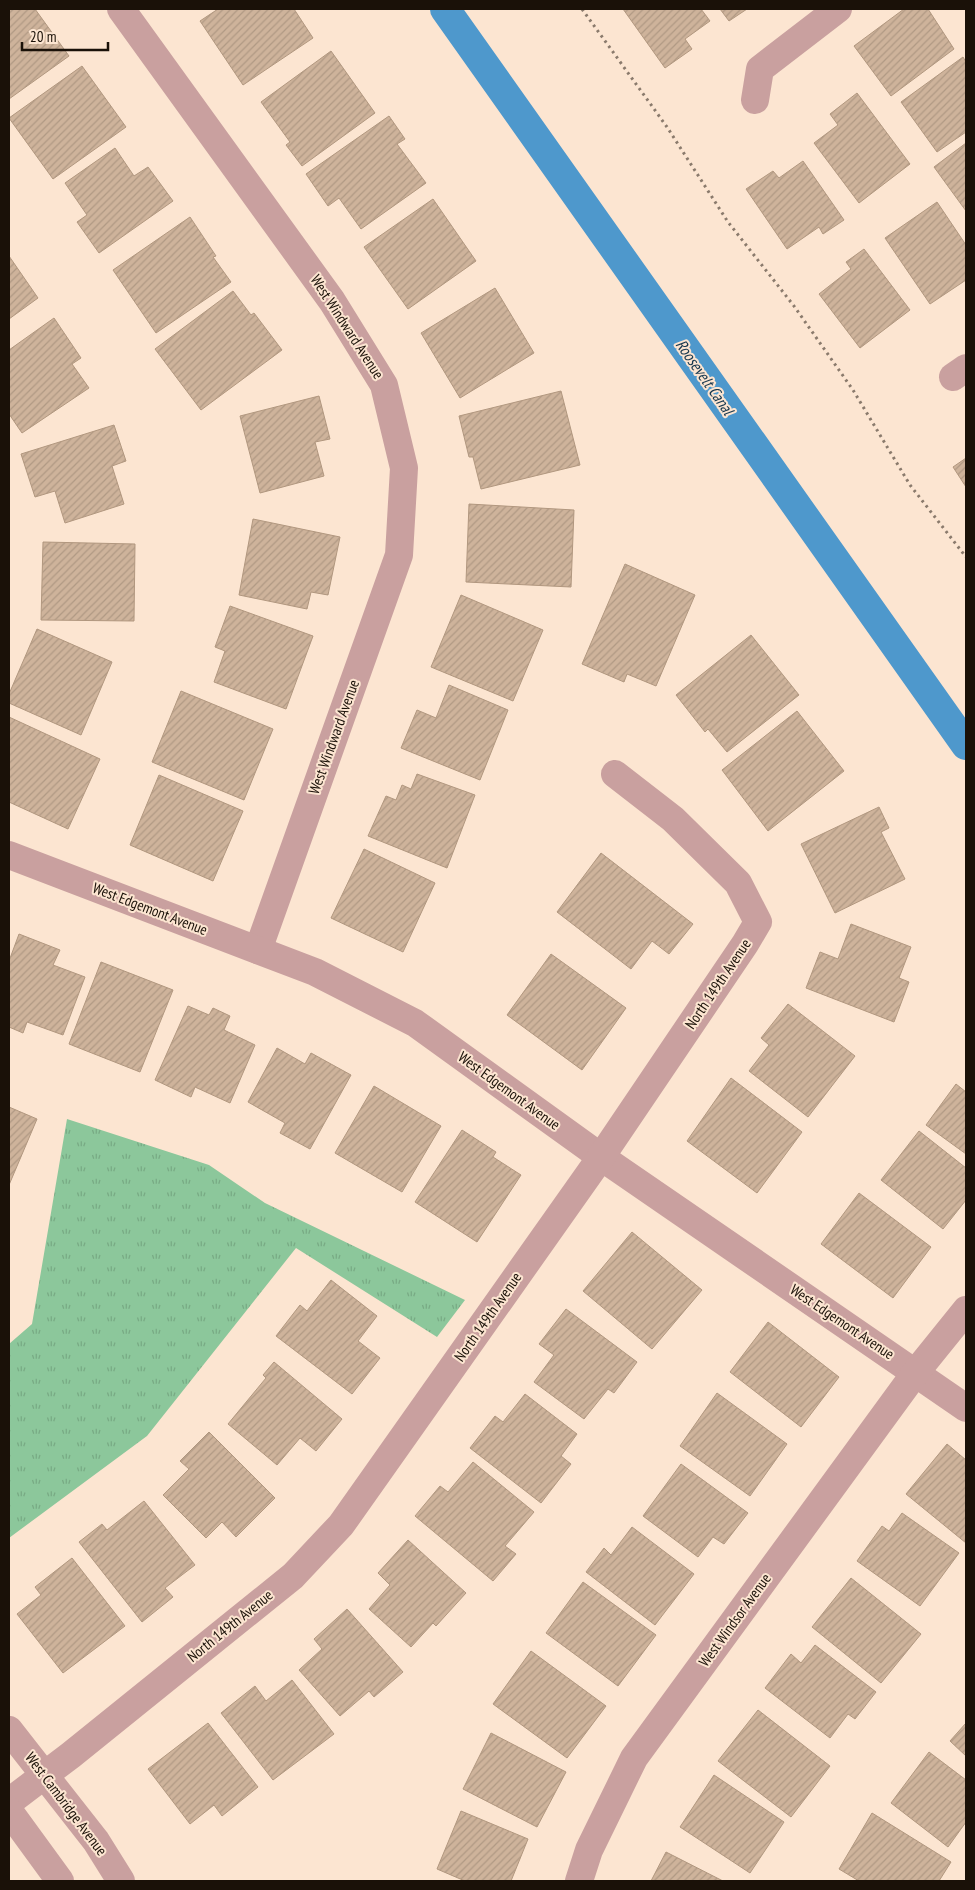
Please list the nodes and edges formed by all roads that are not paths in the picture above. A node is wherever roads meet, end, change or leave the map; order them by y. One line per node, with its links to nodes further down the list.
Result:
1 (121, 9): 6 (street, West Windward Avenue)
2 (838, 9): 3 (street)
3 (755, 100)
4 (615, 774): 7 (street, North 149th Avenue)
5 (9, 855): 6 (street, West Edgemont Avenue)
6 (258, 950): 7 (street, West Edgemont Avenue)
7 (601, 1158): 9 (street, West Edgemont Avenue); 12 (street, North 149th Avenue)
8 (966, 1310): 9 (street, West Windsor Avenue)
9 (916, 1372): 10 (street, West Edgemont Avenue); 17 (street, West Windsor Avenue)
10 (966, 1408)
11 (9, 1730): 12 (street, West Cambridge Avenue)
12 (46, 1775): 13 (street, North 149th Avenue); 16 (street, West Cambridge Avenue)
13 (9, 1802)
14 (9, 1810): 15 (street)
15 (60, 1881)
16 (121, 1881)
17 (579, 1881)

